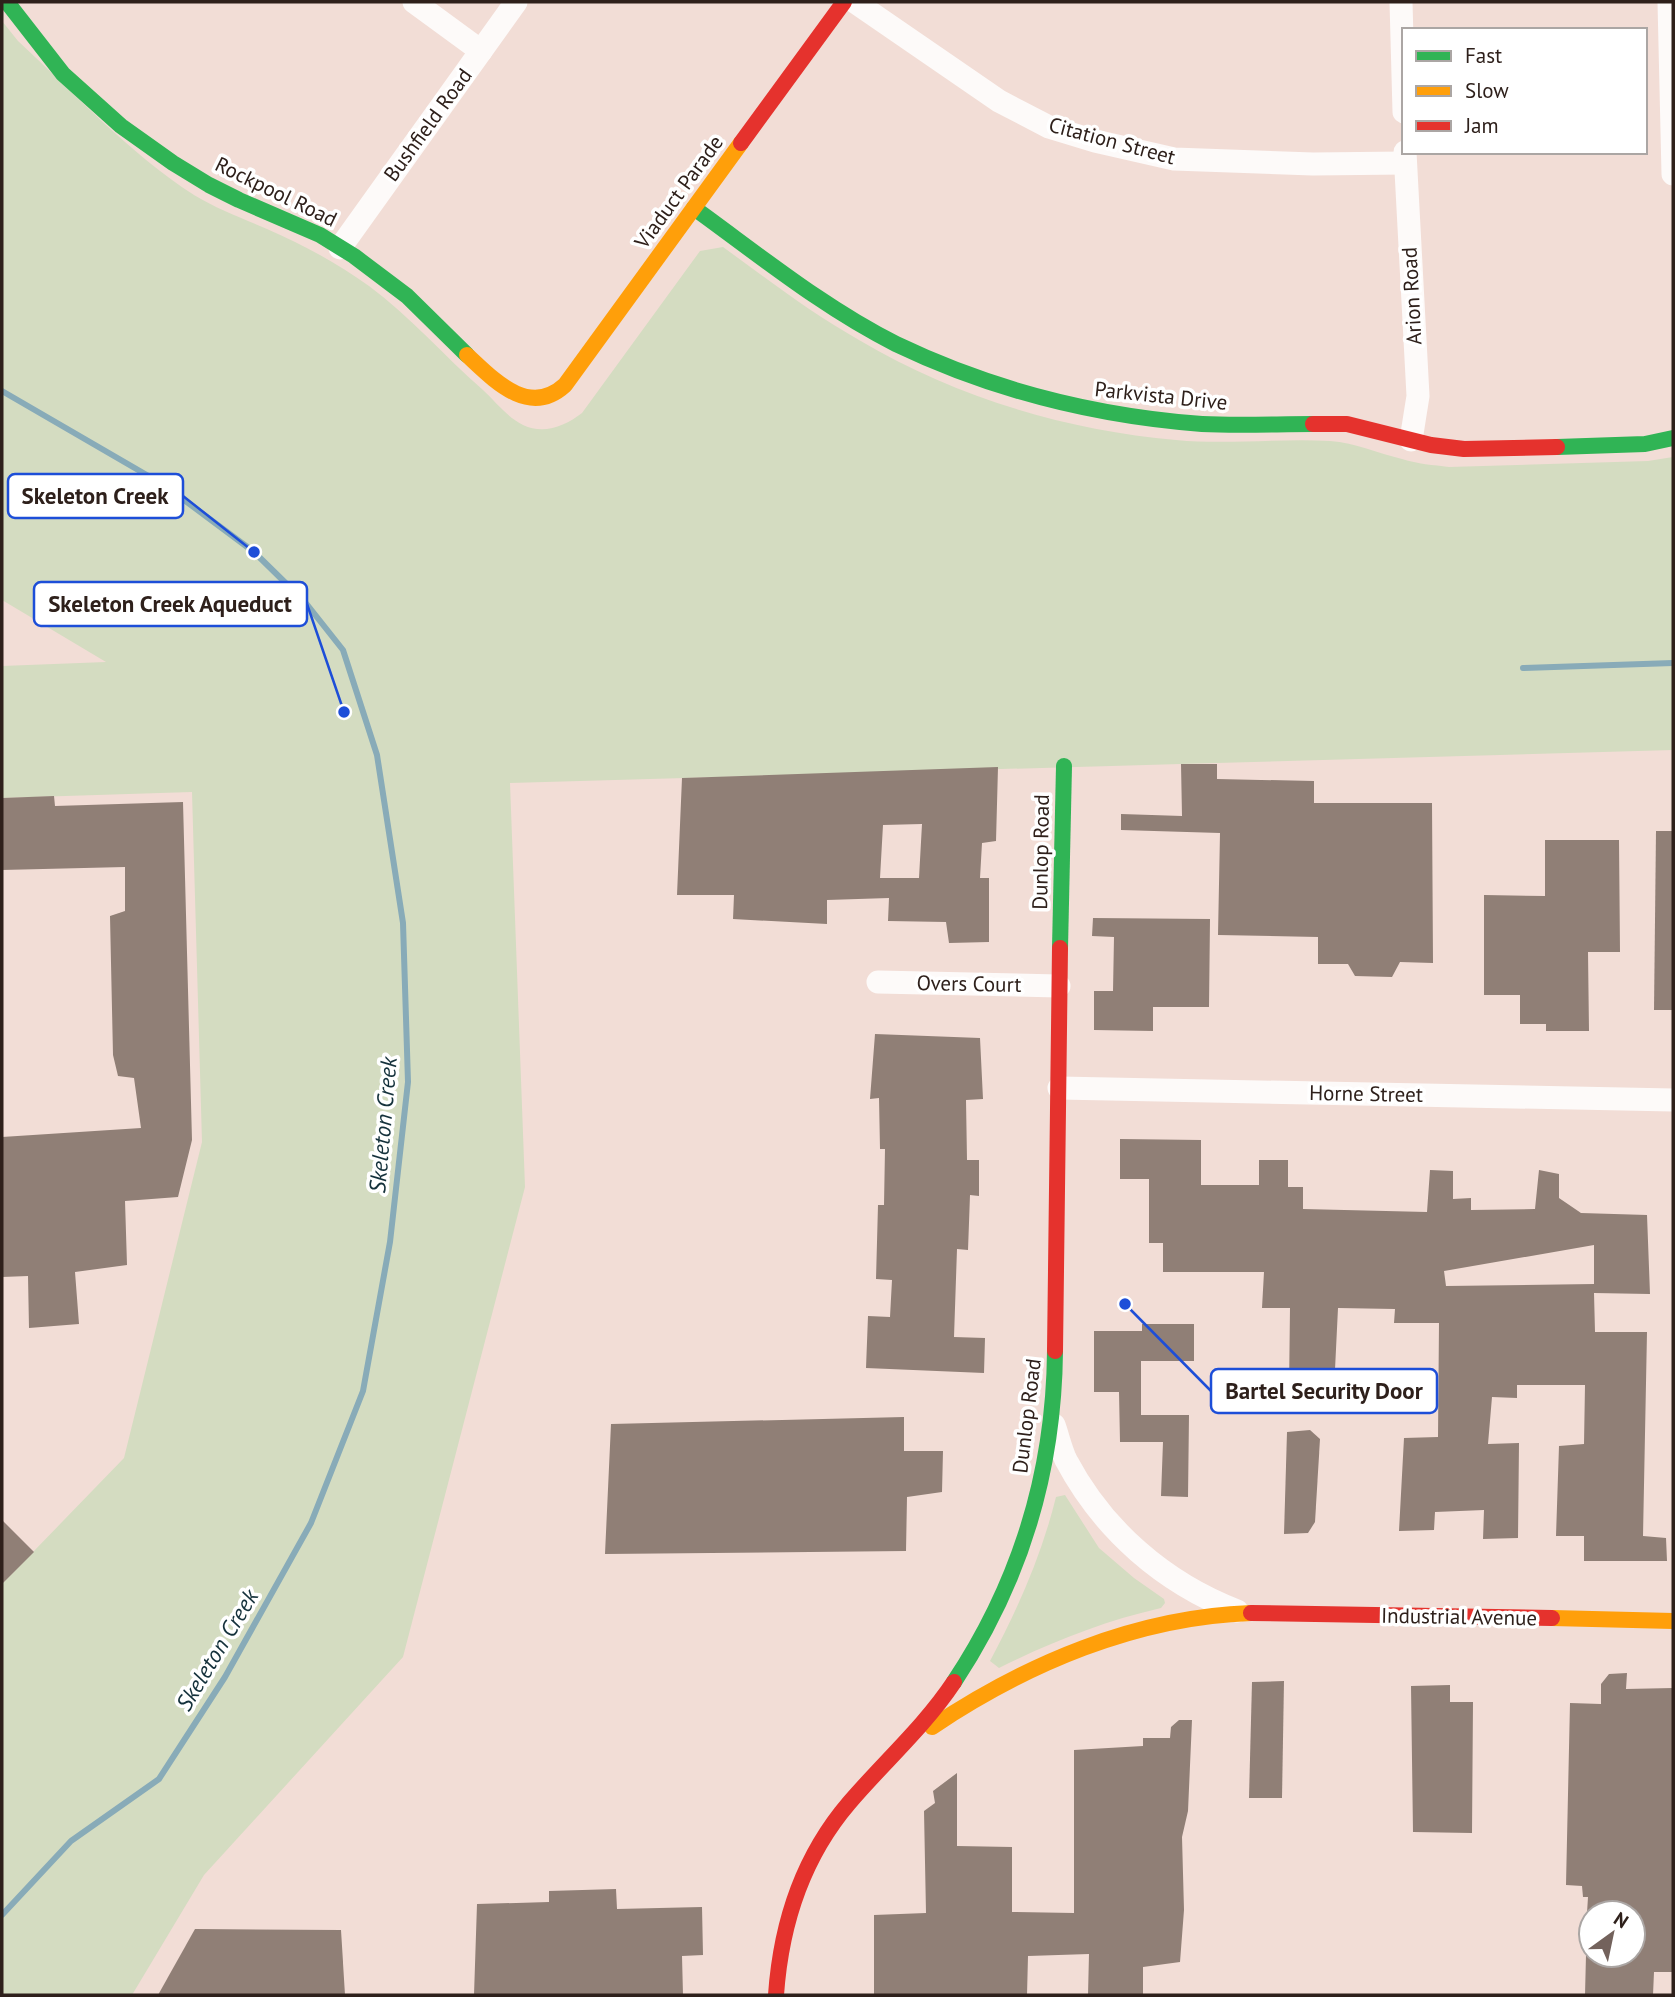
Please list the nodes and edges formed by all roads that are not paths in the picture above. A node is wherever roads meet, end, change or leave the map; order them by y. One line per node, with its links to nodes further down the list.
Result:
1 (8, 2): 13 (street, Rockpool Road)
2 (414, 2): 9 (street)
3 (516, 2): 9 (street, Bushfield Road)
4 (844, 2): 12 (street, Viaduct Parade)
5 (855, 2): 10 (street, Citation Street)
6 (1401, 2): 8 (street)
7 (1669, 2): 11 (street)
8 (1402, 39)
9 (481, 51): 13 (street, Bushfield Road)
10 (1405, 157): 16 (street, Arion Road)
11 (1673, 174)
12 (694, 208): 14 (street, Viaduct Parade); 16 (street, Parkvista Drive)
13 (340, 247): 14 (street, Rockpool Road)
14 (542, 398)
15 (1673, 438): 16 (street, Parkvista Drive)
16 (1411, 440)
17 (1064, 766): 19 (street, Dunlop Road)
18 (878, 982): 19 (street, Overs Court)
19 (1059, 986): 20 (street, Dunlop Road)
20 (1059, 1088): 21 (street, Horne Street); 22 (street, Dunlop Road)
21 (1673, 1100)
22 (1052, 1418): 23 (street, Industrial Avenue); 25 (street, Dunlop Road)
23 (1244, 1614): 24 (street, Industrial Avenue); 25 (street, Industrial Avenue)
24 (1673, 1621)
25 (892, 1758): 26 (street, Dunlop Road)
26 (776, 1995)

